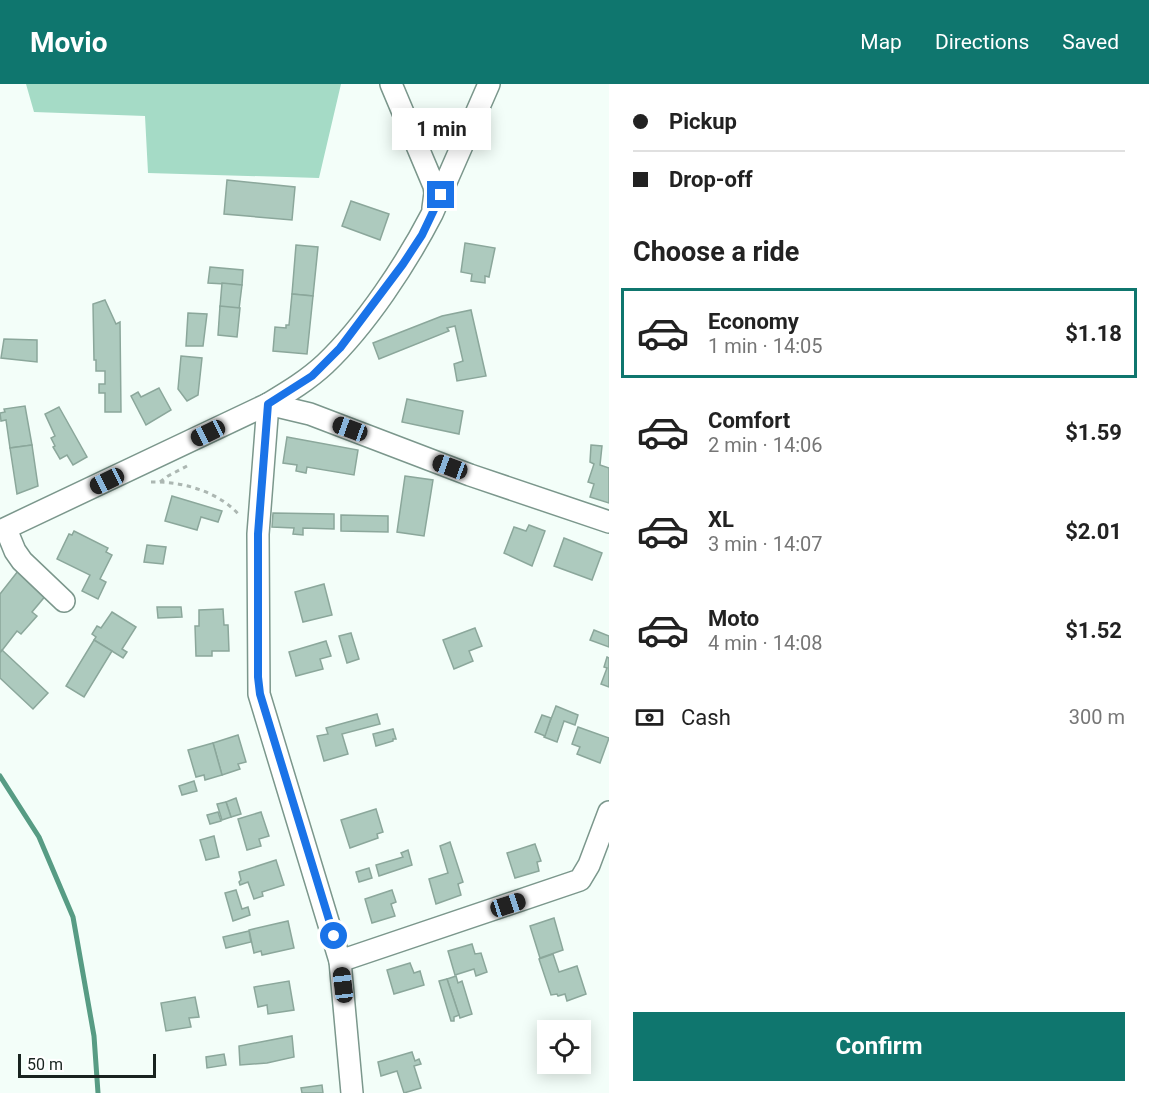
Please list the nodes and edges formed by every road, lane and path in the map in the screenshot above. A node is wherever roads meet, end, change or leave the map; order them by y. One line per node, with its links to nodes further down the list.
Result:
1 (391, 84): 3 (street)
2 (489, 84): 4 (street)
3 (406, 119): 4 (street); 5 (street)
4 (467, 137): 5 (street)
5 (432, 214): 6 (street)
6 (268, 404): 8 (street); 9 (street); 10 (street)
7 (145, 483): 9 (path)
8 (609, 522)
9 (258, 534): 13 (street)
10 (2, 536): 11 (street)
11 (64, 601)
12 (609, 812): 13 (street)
13 (340, 961): 14 (street)
14 (352, 1093)

